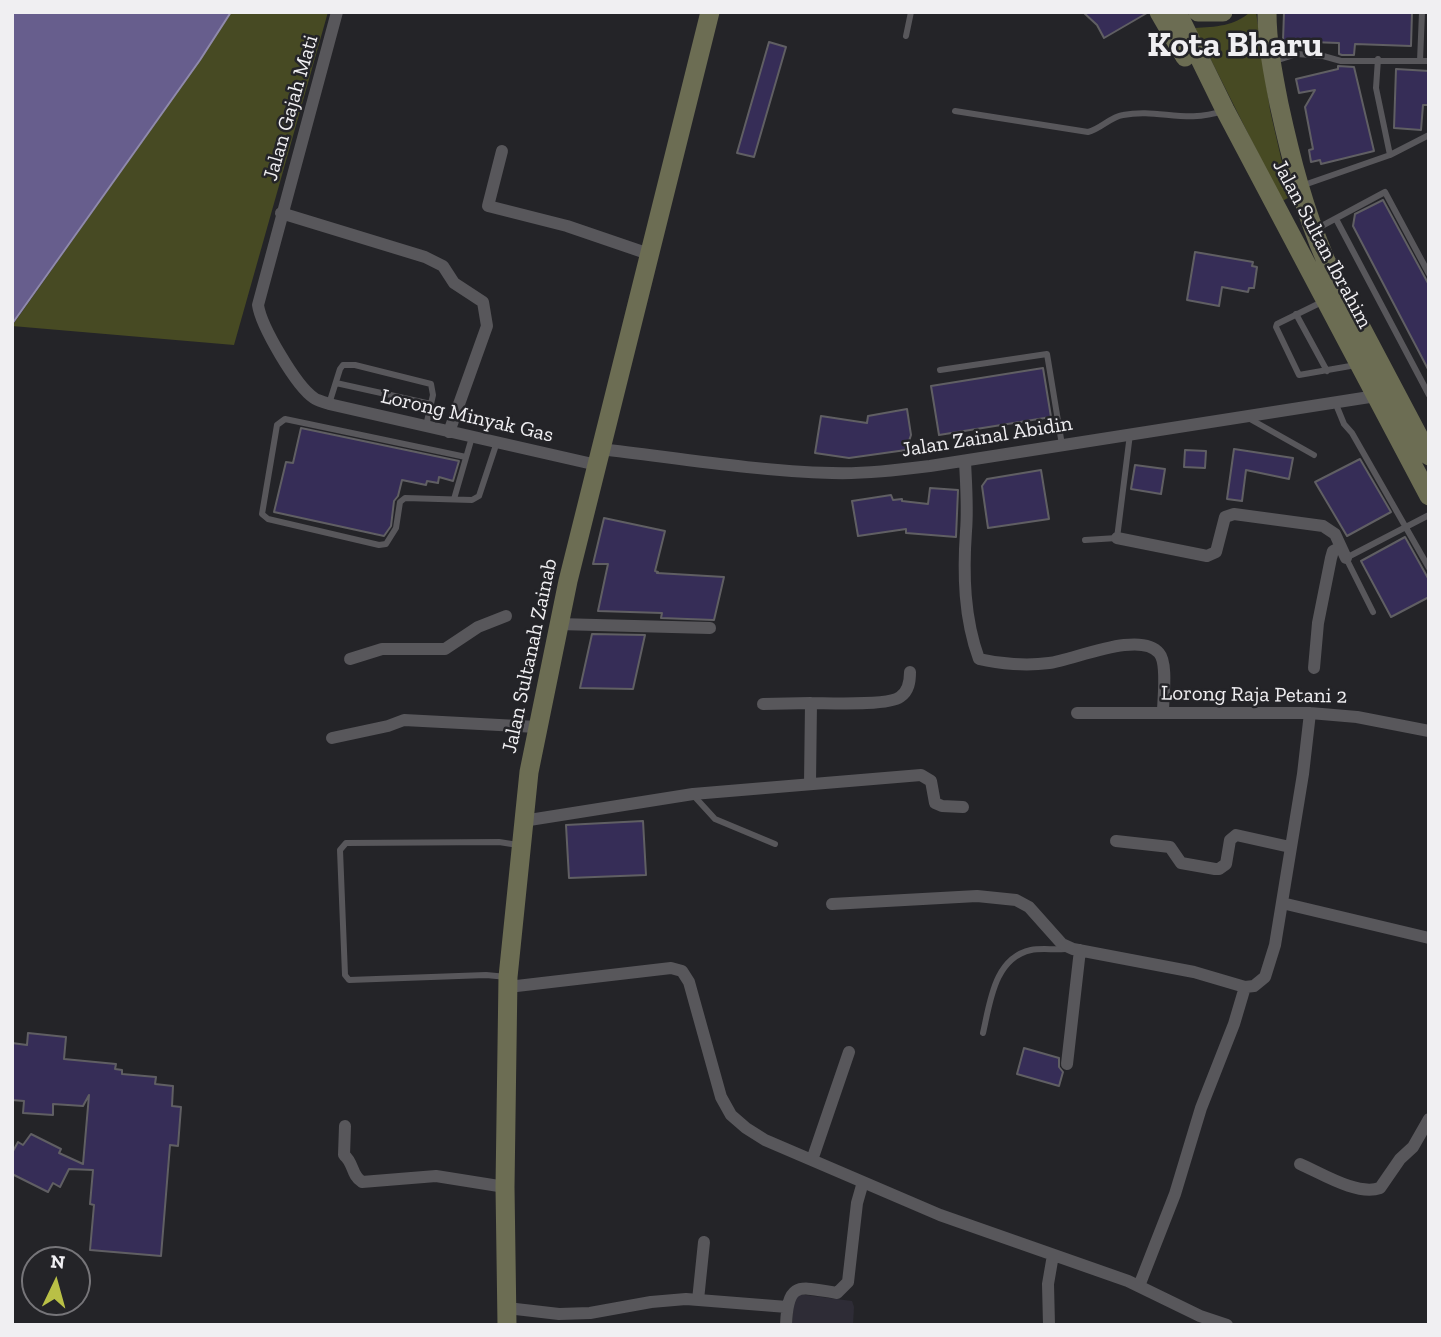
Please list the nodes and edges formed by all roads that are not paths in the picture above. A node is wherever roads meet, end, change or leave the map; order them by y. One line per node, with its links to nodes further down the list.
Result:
1 (337, 12): 21 (street, Jalan Gajah Mati)
2 (710, 12): 24 (main road, Jalan Sultanah Zainab)
3 (911, 12): 10 (lane)
4 (1159, 12): 15 (main road)
5 (1177, 12): 15 (main road, Jalan Sultan Ibrahim)
6 (1198, 12): 7 (main road)
7 (1223, 12)
8 (1267, 12): 14 (main road, Jalan Sultan Ibrahim)
9 (1422, 12): 12 (lane)
10 (906, 36)
11 (1378, 60): 12 (lane); 14 (lane); 19 (lane)
12 (1420, 61): 13 (lane)
13 (1429, 61)
14 (1271, 62): 20 (main road, Jalan Sultan Ibrahim)
15 (1223, 107): 16 (lane); 26 (main road, Jalan Sultan Ibrahim)
16 (954, 111)
17 (1429, 135): 19 (lane)
18 (502, 151): 24 (street)
19 (1390, 155): 20 (lane)
20 (1298, 187): 23 (main road, Jalan Sultan Ibrahim)
21 (281, 213): 35 (street, Jalan Gajah Mati); 39 (street)
22 (1336, 219): 23 (lane); 25 (lane); 32 (lane)
23 (1313, 231): 45 (main road, Jalan Sultan Ibrahim)
24 (649, 254): 47 (main road, Jalan Sultanah Zainab)
25 (1429, 274)
26 (1326, 300): 27 (lane); 28 (main road, Jalan Sultan Ibrahim)
27 (1296, 314): 30 (lane); 30 (lane)
28 (1360, 364): 30 (lane); 33 (main road, Jalan Sultan Ibrahim)
29 (940, 370): 43 (lane)
30 (1327, 371)
31 (336, 383): 35 (lane); 36 (lane); 36 (lane)
32 (1429, 395)
33 (1376, 396): 34 (street, Jalan Zainal Abidin); 49 (main road, Jalan Sultan Ibrahim)
34 (1335, 402): 37 (street, Jalan Zainal Abidin); 52 (lane)
35 (329, 404): 38 (street, Lorong Minyak Gas)
36 (431, 404): 38 (lane)
37 (1245, 416): 40 (street, Jalan Zainal Abidin); 44 (lane)
38 (426, 426): 39 (street, Lorong Minyak Gas)
39 (449, 432): 41 (street, Lorong Minyak Gas)
40 (1130, 435): 43 (street, Jalan Zainal Abidin); 53 (lane)
41 (472, 437): 42 (street, Lorong Minyak Gas); 46 (lane)
42 (496, 442): 47 (street, Lorong Minyak Gas); 50 (lane)
43 (1062, 445): 48 (street, Jalan Zainal Abidin)
44 (1314, 455)
45 (1429, 456)
46 (466, 457): 50 (lane); 50 (lane)
47 (599, 457): 48 (street, Jalan Zainal Abidin); 59 (main road, Jalan Sultanah Zainab)
48 (965, 461): 66 (street)
49 (1429, 496)
50 (454, 499)
51 (1429, 515): 52 (lane)
52 (1406, 527): 55 (lane); 56 (lane)
53 (1117, 538): 54 (lane); 55 (street)
54 (1084, 540)
55 (1344, 552): 57 (lane); 62 (street)
56 (1429, 568)
57 (1373, 612)
58 (506, 616): 61 (street)
59 (558, 624): 60 (street); 69 (main road, Jalan Sultanah Zainab)
60 (710, 628)
61 (350, 659)
62 (1314, 668)
63 (910, 671): 65 (street)
64 (763, 704): 65 (street)
65 (811, 704): 72 (street)
66 (1163, 712): 67 (street, Lorong Raja Petani 2); 68 (street, Lorong Raja Petani 2)
67 (1077, 713)
68 (1310, 713): 70 (street, Lorong Raja Petani 2); 79 (street)
69 (537, 727): 71 (street); 75 (main road, Jalan Sultanah Zainab)
70 (1429, 730)
71 (332, 738)
72 (810, 783): 73 (street); 74 (street)
73 (693, 794): 75 (street); 77 (lane)
74 (963, 807)
75 (523, 821): 78 (main road, Jalan Sultanah Zainab)
76 (1116, 841): 79 (street)
77 (775, 844)
78 (520, 845): 84 (main road, Jalan Sultanah Zainab); 84 (lane)
79 (1290, 847): 80 (street)
80 (1282, 903): 82 (street); 85 (street)
81 (832, 904): 83 (street)
82 (1429, 938)
83 (1077, 950): 85 (street); 86 (lane); 88 (street)
84 (508, 982): 91 (street); 94 (main road, Jalan Sultanah Zainab)
85 (1245, 987): 97 (street)
86 (983, 1034)
87 (849, 1052): 91 (street)
88 (1067, 1064)
89 (1429, 1119): 92 (street)
90 (345, 1126): 94 (street)
91 (812, 1160): 93 (street)
92 (1300, 1164)
93 (863, 1182): 96 (street); 99 (street)
94 (505, 1187): 100 (main road, Jalan Sultanah Zainab)
95 (704, 1242): 98 (street)
96 (1053, 1255): 97 (street); 102 (street)
97 (1139, 1286): 103 (street)
98 (698, 1300): 99 (street); 100 (street)
99 (787, 1307): 101 (street)
100 (507, 1316)
101 (786, 1325)
102 (1049, 1325)
103 (1227, 1325)

